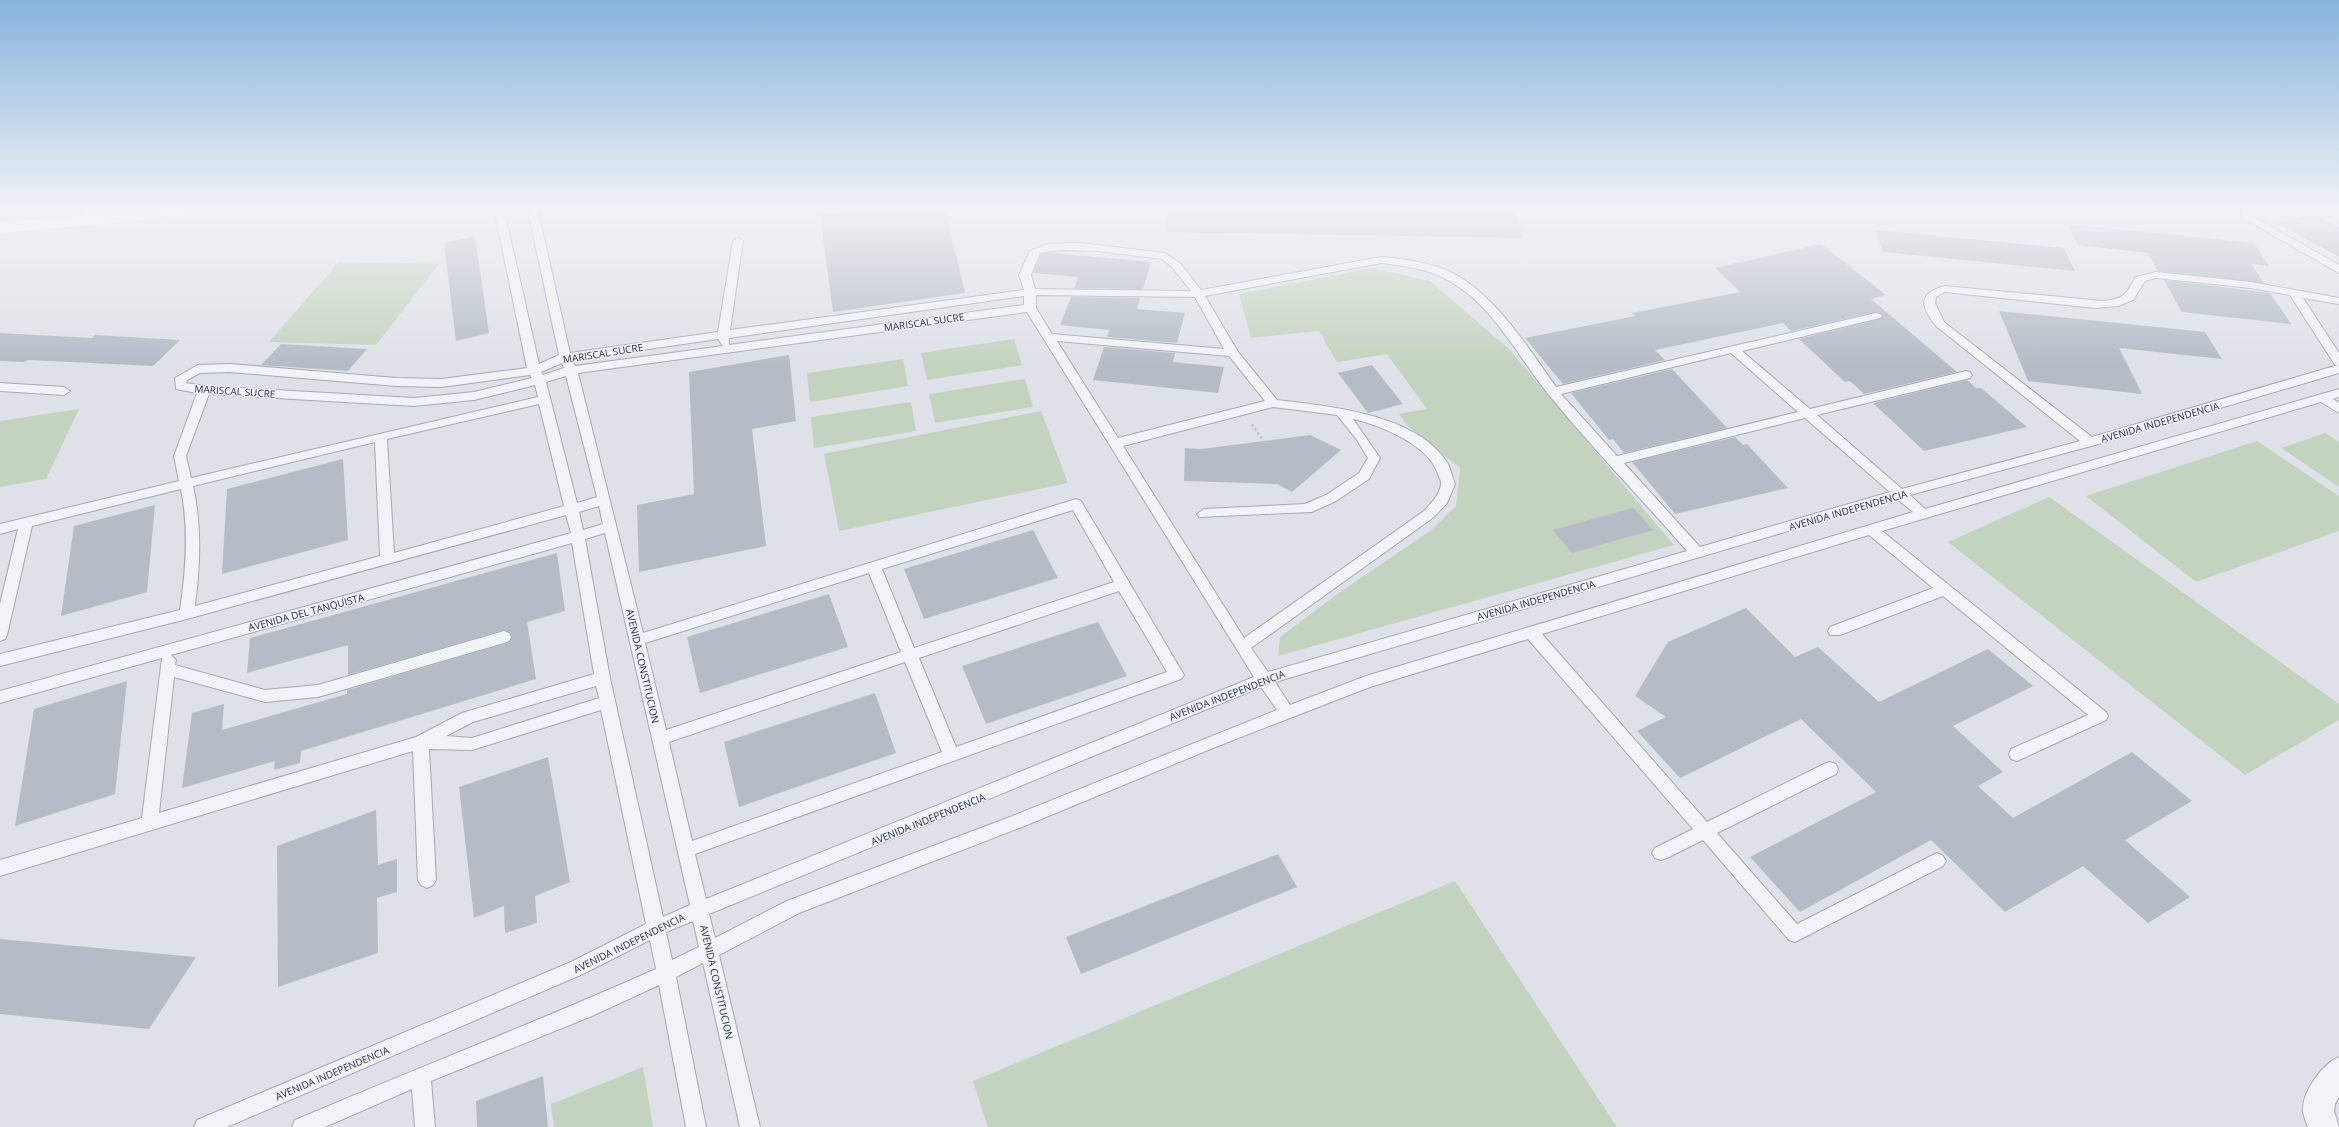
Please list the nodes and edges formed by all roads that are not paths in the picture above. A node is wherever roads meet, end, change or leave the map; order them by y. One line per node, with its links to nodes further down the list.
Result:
1 (510, 260): 25 (lane)
2 (544, 260): 22 (lane, AVENIDA CONSTITUCION)
3 (735, 260): 14 (lane)
4 (1031, 260): 8 (lane)
5 (1170, 260): 10 (lane)
6 (2321, 260): 7 (lane)
7 (2339, 270)
8 (1030, 292): 10 (lane, MARISCAL SUCRE); 12 (lane); 14 (lane, MARISCAL SUCRE)
9 (2294, 293): 11 (lane); 18 (lane); 38 (lane)
10 (1197, 294): 20 (lane); 29 (lane, MARISCAL SUCRE)
11 (2339, 301)
12 (1030, 308): 15 (lane); 19 (lane, MARISCAL SUCRE)
13 (1876, 316): 17 (lane)
14 (723, 336): 19 (lane); 22 (lane, MARISCAL SUCRE)
15 (1050, 337): 20 (lane); 39 (lane)
16 (2339, 338): 18 (lane)
17 (1733, 349): 29 (lane); 36 (lane)
18 (2331, 349): 21 (lane)
19 (726, 350): 22 (lane, MARISCAL SUCRE)
20 (1233, 353): 33 (lane)
21 (2339, 362)
22 (568, 364): 25 (lane, MARISCAL SUCRE); 43 (lane, AVENIDA CONSTITUCION)
23 (2339, 369): 38 (lane, AVENIDA INDEPENDENCIA)
24 (1966, 375): 36 (lane)
25 (537, 376): 27 (lane, MARISCAL SUCRE); 27 (lane, MARISCAL SUCRE); 32 (lane)
26 (0, 387): 28 (lane)
27 (204, 390): 41 (lane)
28 (64, 391)
29 (1553, 392): 40 (lane, MARISCAL SUCRE)
30 (2339, 393): 31 (lane)
31 (2323, 398): 34 (lane); 46 (lane)
32 (544, 399): 37 (lane); 44 (lane)
33 (1273, 403): 35 (lane); 39 (lane)
34 (2339, 409)
35 (1341, 412): 45 (lane); 63 (lane)
36 (1808, 414): 40 (lane); 42 (lane)
37 (381, 436): 41 (lane); 53 (lane)
38 (2090, 442): 42 (lane, AVENIDA INDEPENDENCIA)
39 (1116, 443): 63 (lane)
40 (1613, 462): 52 (lane, MARISCAL SUCRE)
41 (186, 484): 47 (lane); 57 (lane)
42 (1899, 494): 46 (lane); 52 (lane, AVENIDA INDEPENDENCIA)
43 (604, 500): 44 (lane); 48 (lane, AVENIDA CONSTITUCION)
44 (571, 508): 51 (lane); 53 (lane)
45 (1204, 514)
46 (1922, 514): 50 (lane)
47 (26, 523): 49 (lane); 60 (lane)
48 (611, 527): 51 (lane, AVENIDA DEL TANQUISTA); 62 (lane, AVENIDA CONSTITUCION)
49 (0, 529)
50 (1871, 530): 56 (lane); 59 (lane)
51 (578, 536): 64 (lane, AVENIDA DEL TANQUISTA); 68 (lane)
52 (1698, 554): 69 (lane, AVENIDA INDEPENDENCIA)
53 (387, 559): 57 (lane)
54 (874, 567): 55 (lane); 62 (lane); 65 (lane)
55 (1123, 584): 65 (lane); 76 (lane)
56 (1944, 590): 58 (lane); 75 (lane)
57 (187, 614): 66 (lane)
58 (1834, 631)
59 (1532, 633): 72 (lane); 79 (lane)
60 (0, 635)
61 (504, 637): 67 (lane)
62 (637, 640): 73 (lane, AVENIDA CONSTITUCION)
63 (1242, 647): 69 (lane)
64 (169, 650): 67 (lane); 70 (lane, AVENIDA DEL TANQUISTA)
65 (910, 655): 73 (lane); 76 (lane)
66 (0, 660)
67 (167, 669): 78 (lane)
68 (602, 678): 71 (lane); 74 (lane)
69 (1265, 679): 72 (lane); 85 (lane, AVENIDA INDEPENDENCIA)
70 (0, 697)
71 (607, 702): 74 (lane); 86 (lane)
72 (1287, 712): 87 (lane)
73 (660, 738): 80 (lane, AVENIDA CONSTITUCION)
74 (421, 742): 78 (lane); 84 (lane)
75 (2017, 754)
76 (951, 755): 80 (lane)
77 (1830, 769): 79 (lane)
78 (150, 822): 83 (lane)
79 (1705, 830): 81 (lane); 82 (lane)
80 (686, 850): 85 (lane, AVENIDA CONSTITUCION)
81 (1661, 853)
82 (1937, 861)
83 (0, 868)
84 (427, 880)
85 (701, 909): 86 (lane, AVENIDA INDEPENDENCIA); 87 (lane, AVENIDA CONSTITUCION)
86 (656, 928): 88 (lane); 91 (lane, AVENIDA INDEPENDENCIA)
87 (708, 950): 88 (lane); 95 (lane, AVENIDA CONSTITUCION)
88 (666, 973): 90 (lane); 94 (lane)
89 (2339, 1072): 96 (street)
90 (420, 1076): 92 (lane); 93 (lane)
91 (204, 1127)
92 (302, 1127)
93 (425, 1127)
94 (696, 1127)
95 (750, 1127)
96 (2325, 1127)

